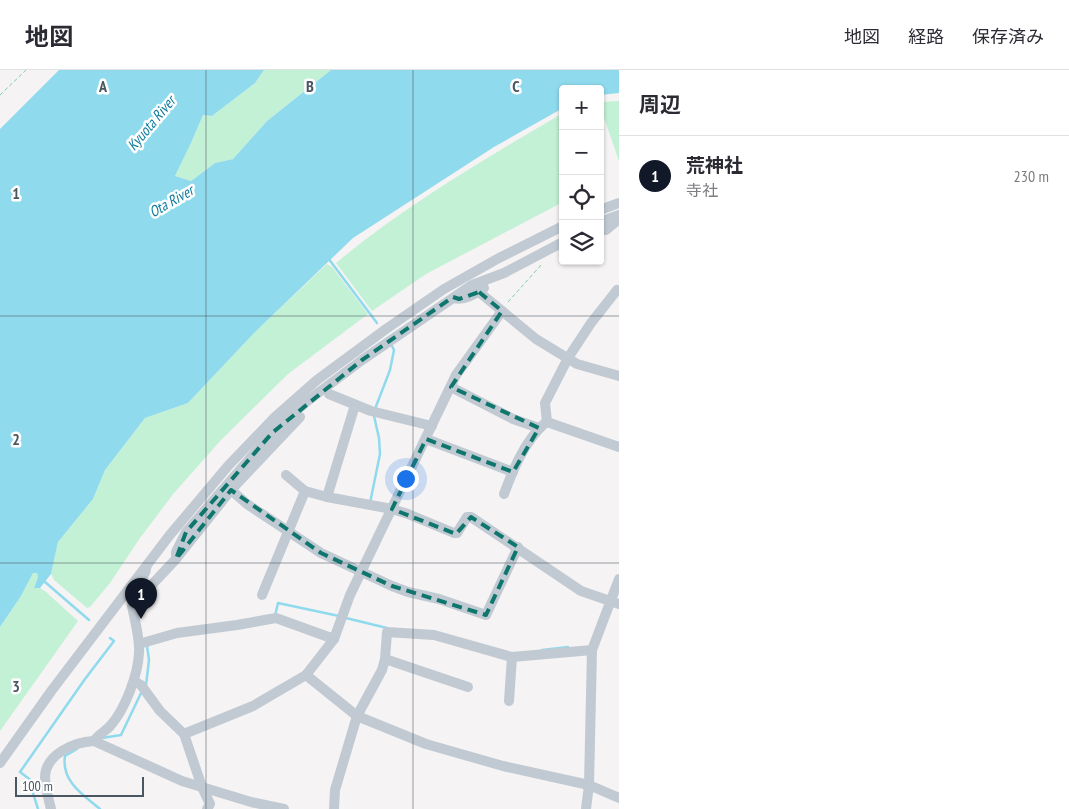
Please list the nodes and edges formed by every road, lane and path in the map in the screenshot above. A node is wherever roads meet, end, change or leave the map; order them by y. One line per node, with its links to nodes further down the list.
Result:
1 (26, 70): 2 (path)
2 (0, 95)
3 (619, 203): 4 (street)
4 (604, 209)
5 (619, 215): 8 (street)
6 (619, 219): 9 (street)
7 (619, 224): 11 (street)
8 (604, 226)
9 (604, 227)
10 (559, 228): 42 (street)
11 (604, 228)
12 (559, 235): 17 (street)
13 (559, 244): 17 (street)
14 (559, 250): 15 (street)
15 (549, 255)
16 (542, 264): 21 (path)
17 (504, 272): 19 (street); 20 (street)
18 (619, 291): 22 (street)
19 (479, 292): 20 (street); 21 (street)
20 (453, 297): 41 (street)
21 (501, 310): 22 (street); 24 (street)
22 (568, 358): 23 (street); 28 (street)
23 (619, 376)
24 (451, 388): 28 (street); 29 (street)
25 (329, 394): 26 (street)
26 (355, 405): 29 (street); 37 (street)
27 (300, 417): 34 (street)
28 (543, 425): 31 (street); 32 (street)
29 (432, 426): 30 (street)
30 (426, 439): 32 (street); 38 (street)
31 (619, 447)
32 (513, 472): 36 (street)
33 (286, 475): 35 (street)
34 (231, 490): 39 (street); 41 (street)
35 (305, 491): 37 (street); 39 (street)
36 (504, 494)
37 (327, 497): 38 (street)
38 (392, 509): 40 (street); 43 (street)
39 (289, 531): 43 (street); 45 (street)
40 (518, 547): 43 (street); 46 (street)
41 (176, 559): 47 (street)
42 (150, 562): 47 (lane); 60 (street)
43 (361, 571): 48 (street)
44 (619, 579): 46 (street)
45 (262, 595)
46 (615, 602): 50 (street)
47 (132, 606): 49 (street)
48 (334, 639): 49 (street); 53 (street)
49 (139, 644): 54 (street)
50 (592, 650): 51 (street); 61 (street)
51 (512, 657): 52 (street); 56 (street)
52 (385, 659): 55 (street); 57 (street)
53 (306, 675): 57 (street); 58 (street)
54 (134, 681): 58 (street); 59 (street)
55 (468, 687)
56 (509, 701)
57 (357, 716): 61 (street); 67 (street)
58 (184, 734): 62 (street)
59 (94, 741): 62 (street); 64 (street)
60 (0, 763)
61 (589, 785): 63 (street); 68 (street)
62 (202, 787): 65 (street); 66 (street)
63 (619, 798)
64 (51, 809)
65 (207, 809)
66 (284, 809)
67 (334, 809)
68 (586, 809)

